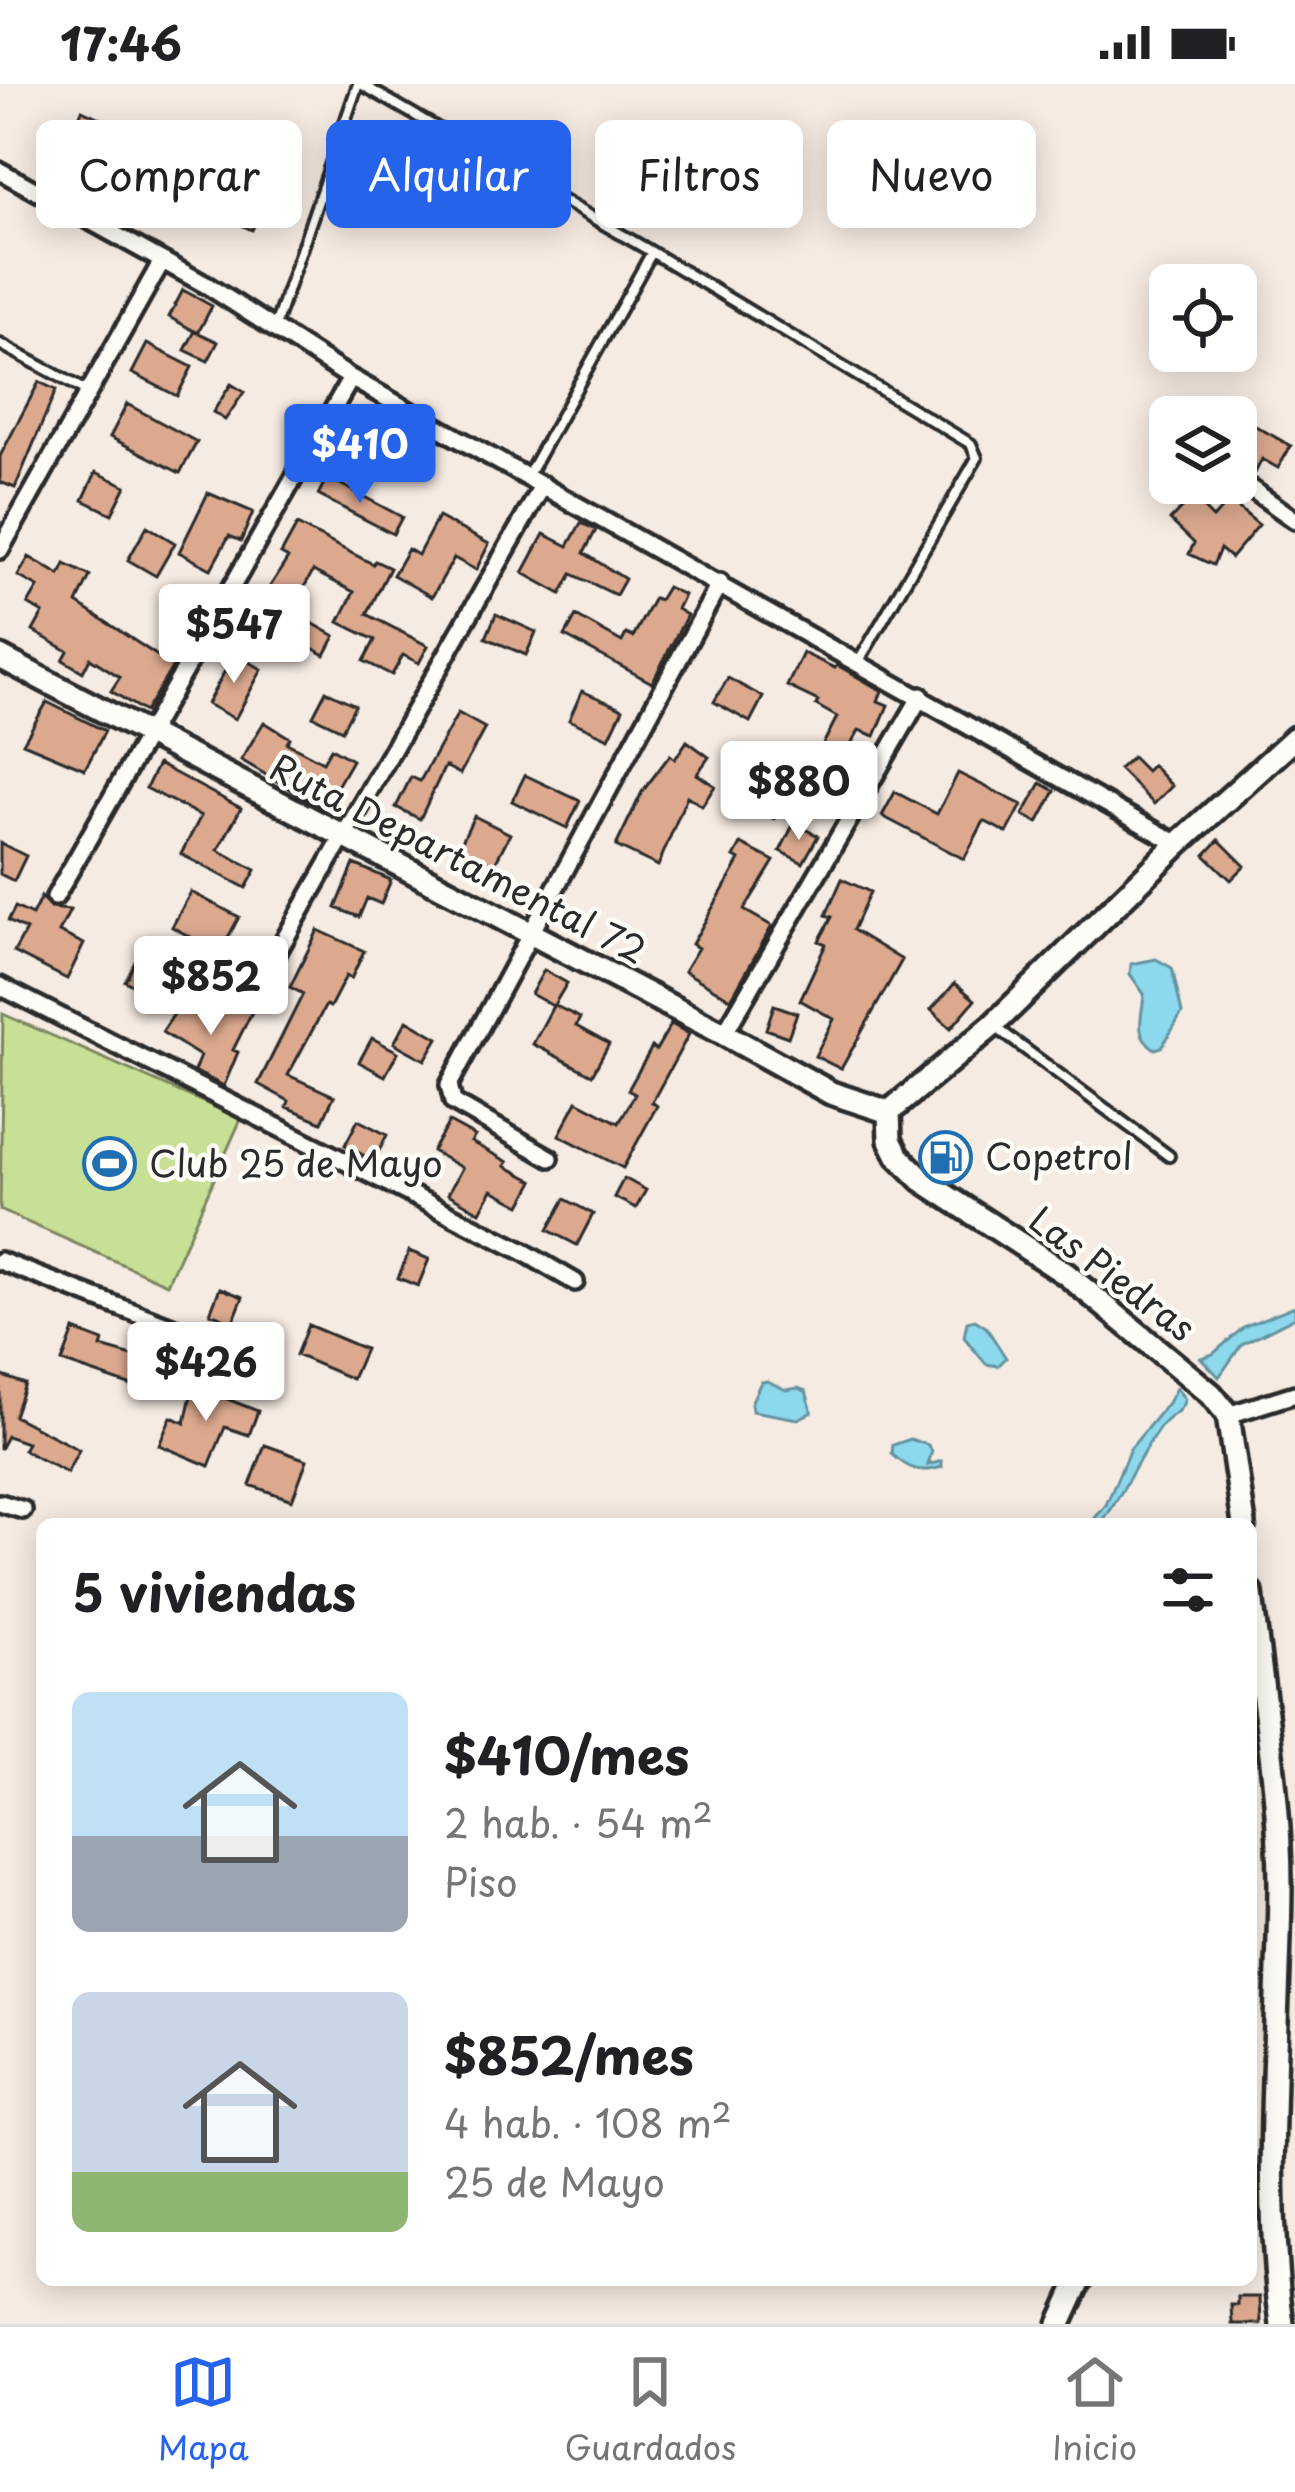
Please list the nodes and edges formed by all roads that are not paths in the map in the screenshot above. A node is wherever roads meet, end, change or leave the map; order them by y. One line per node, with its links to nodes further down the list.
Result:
1 (359, 84): 3 (lane); 5 (lane)
2 (0, 171): 4 (street)
3 (652, 252): 9 (lane); 16 (lane)
4 (162, 261): 5 (street); 8 (street)
5 (273, 331): 7 (street)
6 (0, 344): 8 (lane)
7 (351, 378): 9 (street); 18 (street)
8 (88, 392): 13 (street)
9 (527, 476): 10 (street)
10 (543, 485): 14 (street); 20 (street)
11 (1257, 493): 12 (street)
12 (1295, 520)
13 (0, 550)
14 (720, 583): 16 (street); 23 (street)
15 (0, 657): 18 (main road, Ruta Departamental 72)
16 (859, 661): 17 (street)
17 (922, 696): 21 (street); 27 (street)
18 (147, 733): 20 (main road, Ruta Departamental 72); 22 (street)
19 (1295, 738): 21 (main road)
20 (340, 837): 23 (main road, Ruta Departamental 72); 24 (street)
21 (1178, 844): 26 (main road)
22 (56, 897)
23 (531, 934): 27 (main road, Ruta Departamental 72); 30 (street)
24 (261, 981)
25 (0, 986): 32 (street)
26 (993, 1025): 28 (main road); 29 (lane)
27 (724, 1034): 28 (main road, Ruta Departamental 72)
28 (889, 1112): 35 (main road, Las Piedras)
29 (1169, 1156)
30 (550, 1158)
31 (0, 1261): 33 (street)
32 (575, 1282)
33 (268, 1364)
34 (1295, 1394): 35 (street)
35 (1228, 1415): 38 (main road)
36 (0, 1503): 37 (street)
37 (23, 1510)
38 (1243, 1518)
39 (1257, 1633): 40 (main road)
40 (1286, 1828): 41 (main road)
41 (1287, 1915): 42 (main road)
42 (1286, 1997): 43 (main road)
43 (1262, 2203): 46 (main road)
44 (1077, 2286): 45 (main road)
45 (1060, 2324)
46 (1282, 2324)

